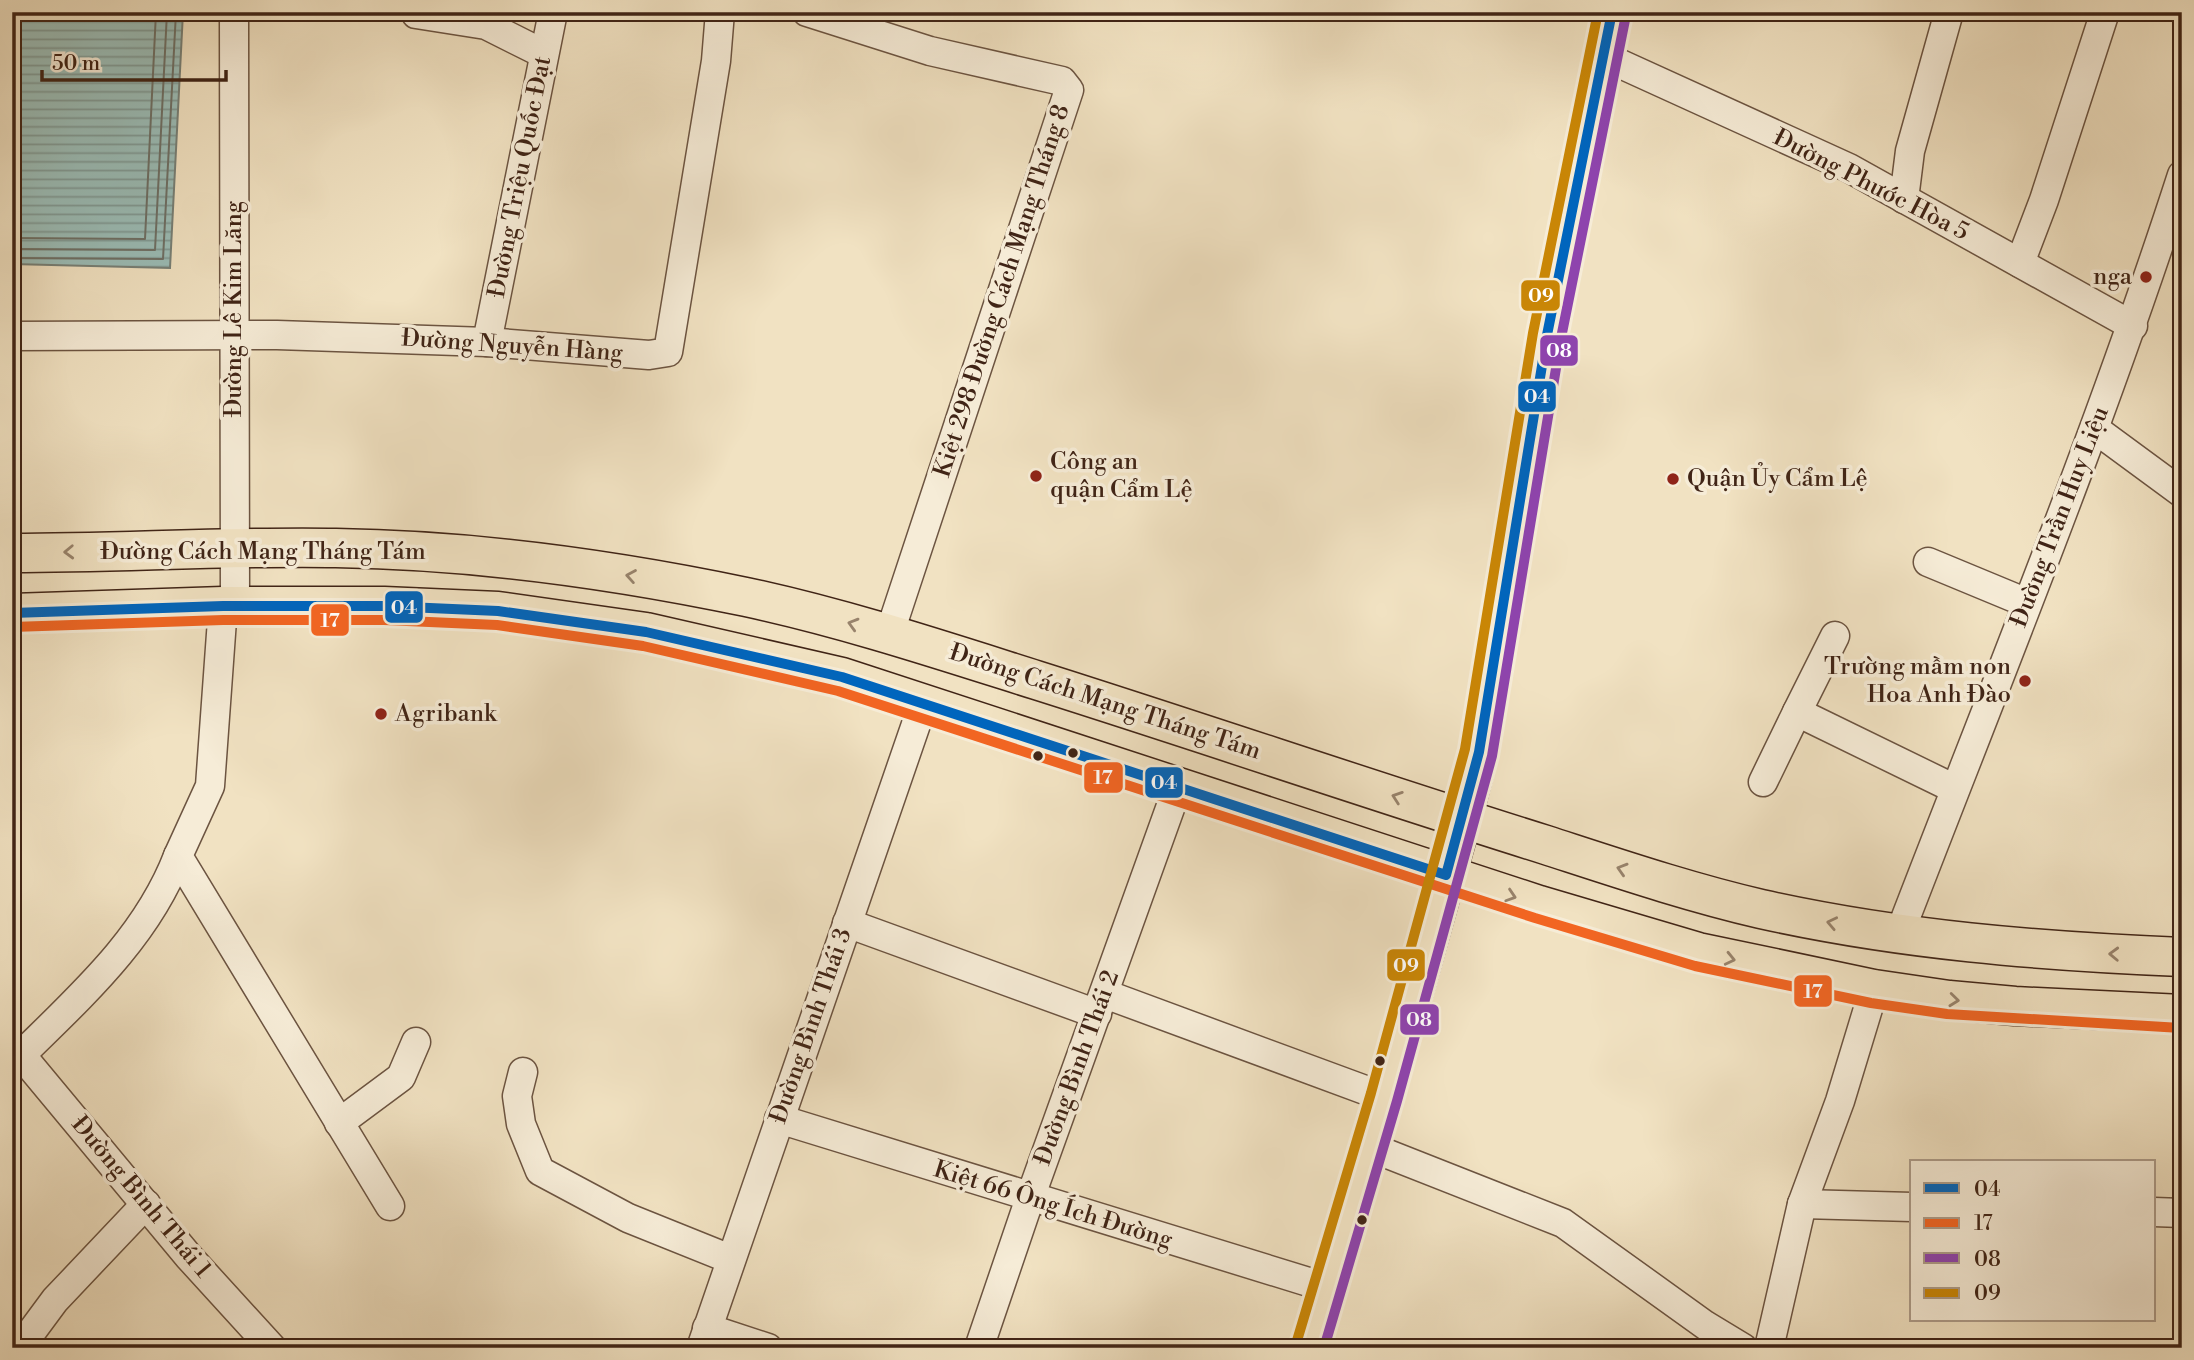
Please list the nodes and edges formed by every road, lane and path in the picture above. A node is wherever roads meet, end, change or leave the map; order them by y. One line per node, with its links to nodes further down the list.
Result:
1 (234, 12): 15 (street, Đường Lê Kim Lăng)
2 (553, 12): 9 (street, Đường Triệu Quốc Đạt)
3 (720, 12): 17 (street, Đường Nguyễn Hàng)
4 (807, 12): 26 (street, Kiệt 298 Đường Cách Mạng Tháng 8)
5 (1612, 12): 10 (main road)
6 (1949, 12): 12 (street)
7 (2105, 12): 13 (street)
8 (415, 14): 9 (street)
9 (544, 54): 17 (street, Đường Triệu Quốc Đạt)
10 (1603, 56): 12 (street, Đường Phước Hòa 5); 33 (main road)
11 (2182, 175): 14 (street, Đường Trần Huy Liệu)
12 (1904, 199): 13 (street, Đường Phước Hòa 5)
13 (2020, 263): 14 (street, Đường Phước Hòa 5)
14 (2133, 326): 18 (street, Đường Trần Huy Liệu)
15 (233, 334): 16 (street, Đường Nguyễn Hàng); 17 (street, Đường Nguyễn Hàng); 20 (street, Đường Lê Kim Lăng)
16 (12, 336)
17 (487, 342)
18 (2095, 429): 19 (street); 23 (street, Đường Trần Huy Liệu)
19 (2182, 493)
20 (236, 547): 21 (main road, Đường Cách Mạng Tháng Tám, one-way to 21); 24 (street, Đường Lê Kim Lăng); 26 (main road, Đường Cách Mạng Tháng Tám, one-way to 20)
21 (12, 553)
22 (1928, 562): 23 (street)
23 (2027, 603): 32 (street, Đường Trần Huy Liệu)
24 (229, 606): 25 (main road); 28 (main road); 34 (street, Đường Lê Kim Lăng)
25 (12, 613)
26 (889, 635): 33 (main road, Đường Cách Mạng Tháng Tám, one-way to 26)
27 (1835, 636): 29 (street)
28 (923, 704): 31 (main road); 36 (street, Đường Bình Thái 3)
29 (1797, 712): 30 (street); 32 (street)
30 (1763, 782)
31 (1178, 789): 35 (main road); 40 (street, Đường Bình Thái 2)
32 (1955, 789): 37 (street, Đường Trần Huy Liệu)
33 (1462, 819): 35 (main road); 37 (main road, Đường Cách Mạng Tháng Tám, one-way to 33)
34 (178, 856): 43 (street, Đường Lê Kim Lăng); 47 (street)
35 (1446, 875): 39 (main road, one-way to 39); 45 (main road)
36 (847, 923): 40 (street); 46 (street, Đường Bình Thái 3)
37 (1899, 935): 38 (main road, Đường Cách Mạng Tháng Tám, one-way to 37)
38 (2182, 957)
39 (1874, 989): 41 (main road, one-way to 41); 50 (street)
40 (1101, 1004): 45 (street); 49 (street, Đường Bình Thái 2)
41 (2182, 1014)
42 (416, 1042): 47 (street)
43 (16, 1050): 51 (street, Đường Bình Thái 1)
44 (523, 1072): 56 (street)
45 (1384, 1097): 48 (main road)
46 (779, 1119): 49 (street, Kiệt 66 Ông Ích Đường); 56 (street, Đường Bình Thái 3)
47 (340, 1123): 52 (street)
48 (1370, 1147): 57 (main road); 64 (street)
49 (1030, 1198): 57 (street, Kiệt 66 Ông Ích Đường); 62 (street, Đường Bình Thái 2)
50 (1802, 1204): 53 (street); 65 (street)
51 (146, 1205): 59 (street); 60 (street, Đường Bình Thái 1)
52 (390, 1206)
53 (1910, 1206)
54 (2156, 1212): 55 (street)
55 (2182, 1213)
56 (730, 1259): 58 (street, Đường Bình Thái 3)
57 (1328, 1288): 63 (main road)
58 (704, 1338): 61 (street)
59 (21, 1346)
60 (272, 1348)
61 (768, 1348)
62 (979, 1348)
63 (1310, 1348)
64 (1743, 1348)
65 (1769, 1348)

